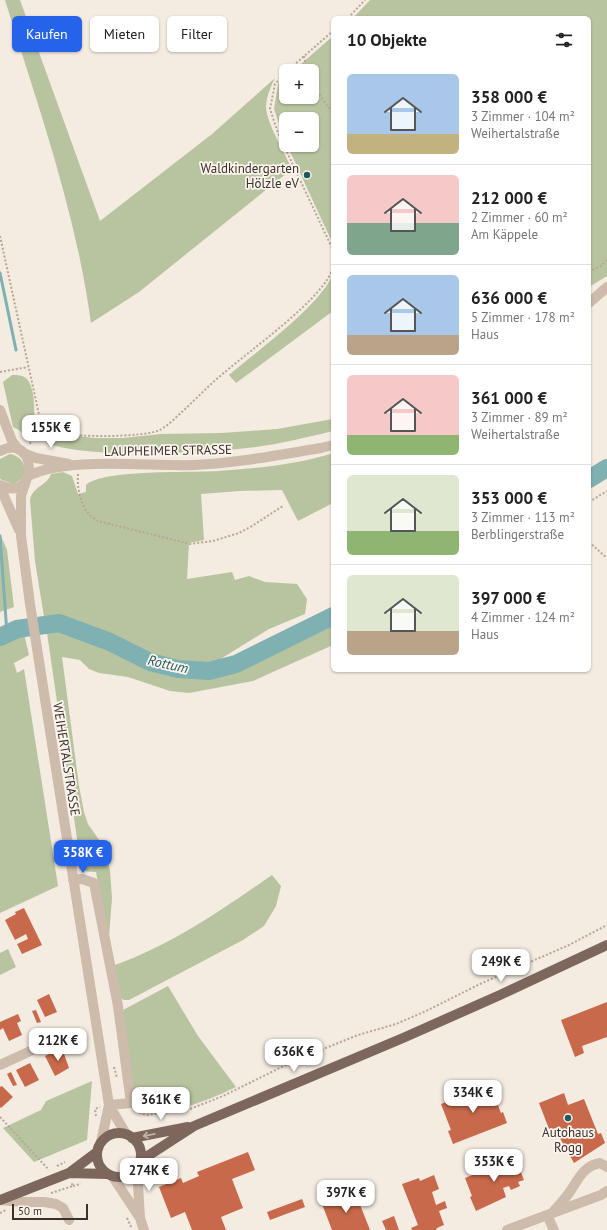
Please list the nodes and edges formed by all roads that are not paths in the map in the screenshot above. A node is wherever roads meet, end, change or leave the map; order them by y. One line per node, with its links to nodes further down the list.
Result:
1 (607, 287): 2 (street)
2 (591, 301)
3 (0, 410): 6 (street)
4 (331, 445): 7 (street, LAUPHEIMER STRASSE)
5 (0, 451): 6 (street)
6 (21, 452): 7 (street, LAUPHEIMER STRASSE); 8 (street)
7 (76, 465): 8 (street, LAUPHEIMER STRASSE)
8 (27, 479): 9 (street, LAUPHEIMER STRASSE); 10 (street, WEIHERTALSTRASSE)
9 (0, 486): 10 (street, WEIHERTALSTRASSE)
10 (21, 536): 11 (street, WEIHERTALSTRASSE)
11 (73, 880): 15 (street, WEIHERTALSTRASSE); 15 (street)
12 (607, 945): 16 (main road)
13 (52, 1041): 14 (street)
14 (0, 1065)
15 (109, 1105): 17 (street, WEIHERTALSTRASSE); 18 (street, WEIHERTALSTRASSE)
16 (194, 1126): 17 (main road, one-way to 17); 19 (main road)
17 (129, 1136): 18 (main road); 19 (main road)
18 (99, 1147): 21 (main road); 22 (main road)
19 (139, 1165): 22 (main road); 26 (street)
20 (606, 1165): 25 (street)
21 (69, 1173): 22 (main road); 24 (main road)
22 (110, 1175): 26 (street)
23 (607, 1191): 25 (street)
24 (0, 1200): 27 (street)
25 (550, 1213): 29 (street); 30 (street)
26 (140, 1218): 28 (street)
27 (69, 1220)
28 (144, 1230)
29 (507, 1230)
30 (554, 1230)

